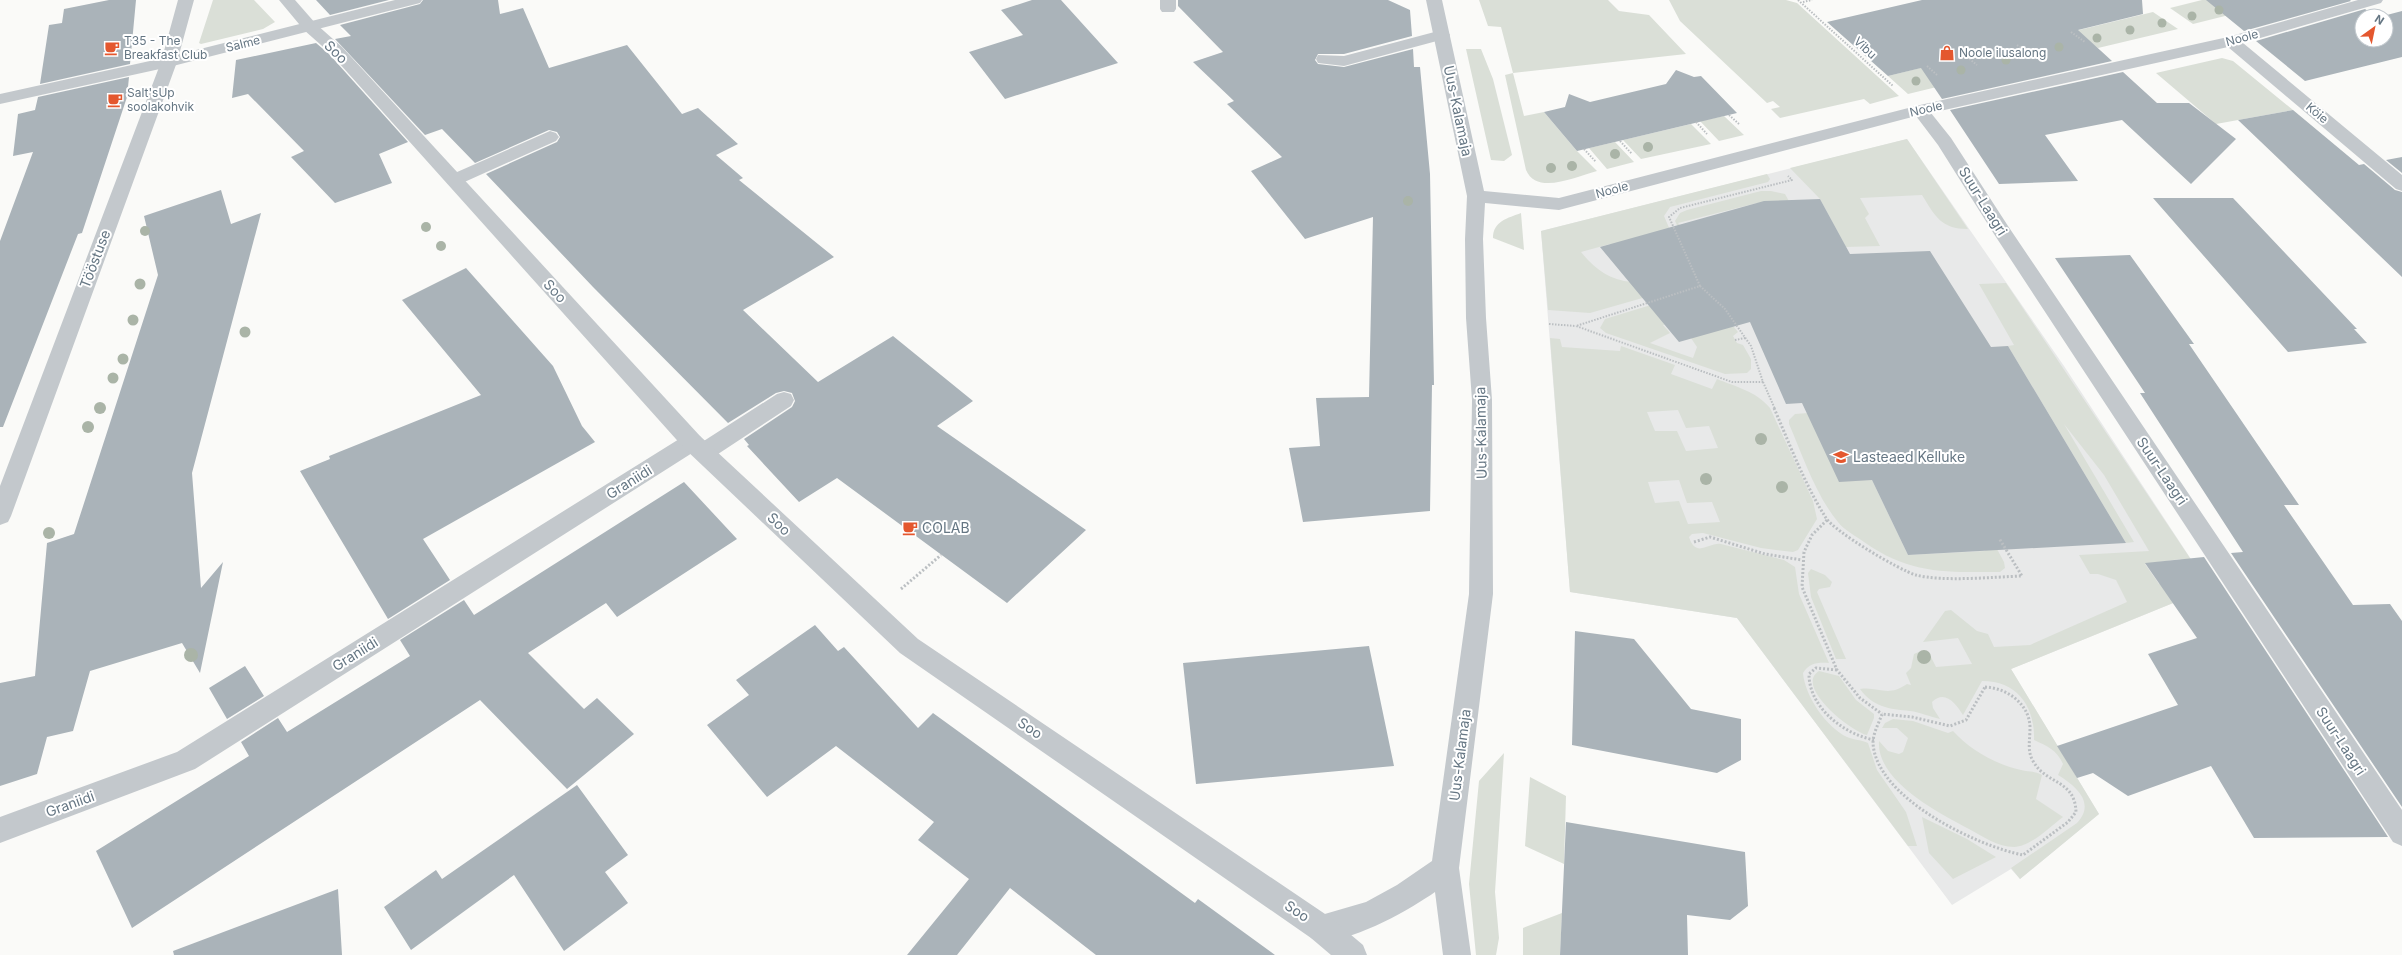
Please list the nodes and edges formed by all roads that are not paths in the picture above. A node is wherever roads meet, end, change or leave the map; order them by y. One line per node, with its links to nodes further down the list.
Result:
1 (186, 0): 10 (street, Tööstuse)
2 (287, 0): 6 (street, Soo)
3 (414, 0): 6 (street, Salme)
4 (1434, 0): 7 (street, Uus-Kalamaja)
5 (2375, 0): 8 (street, Noole)
6 (310, 27): 10 (street, Salme); 14 (street, Soo)
7 (1442, 35): 9 (street); 16 (street, Uus-Kalamaja)
8 (2231, 41): 12 (street, Noole); 15 (street, Köie)
9 (1324, 59)
10 (169, 62): 11 (street, Salme); 19 (street, Tööstuse)
11 (0, 99)
12 (1920, 110): 16 (street, Noole); 21 (street, Suur-Laagri)
13 (550, 137): 14 (street)
14 (454, 180): 18 (street, Soo)
15 (2402, 185)
16 (1476, 196): 22 (street, Uus-Kalamaja)
17 (784, 400): 18 (street, Graniidi)
18 (698, 447): 20 (street, Graniidi); 23 (street, Soo)
19 (0, 516)
20 (0, 830)
21 (2402, 833)
22 (1445, 868): 23 (street); 25 (street, Uus-Kalamaja)
23 (1321, 928): 24 (street, Soo)
24 (1353, 955)
25 (1457, 955)

